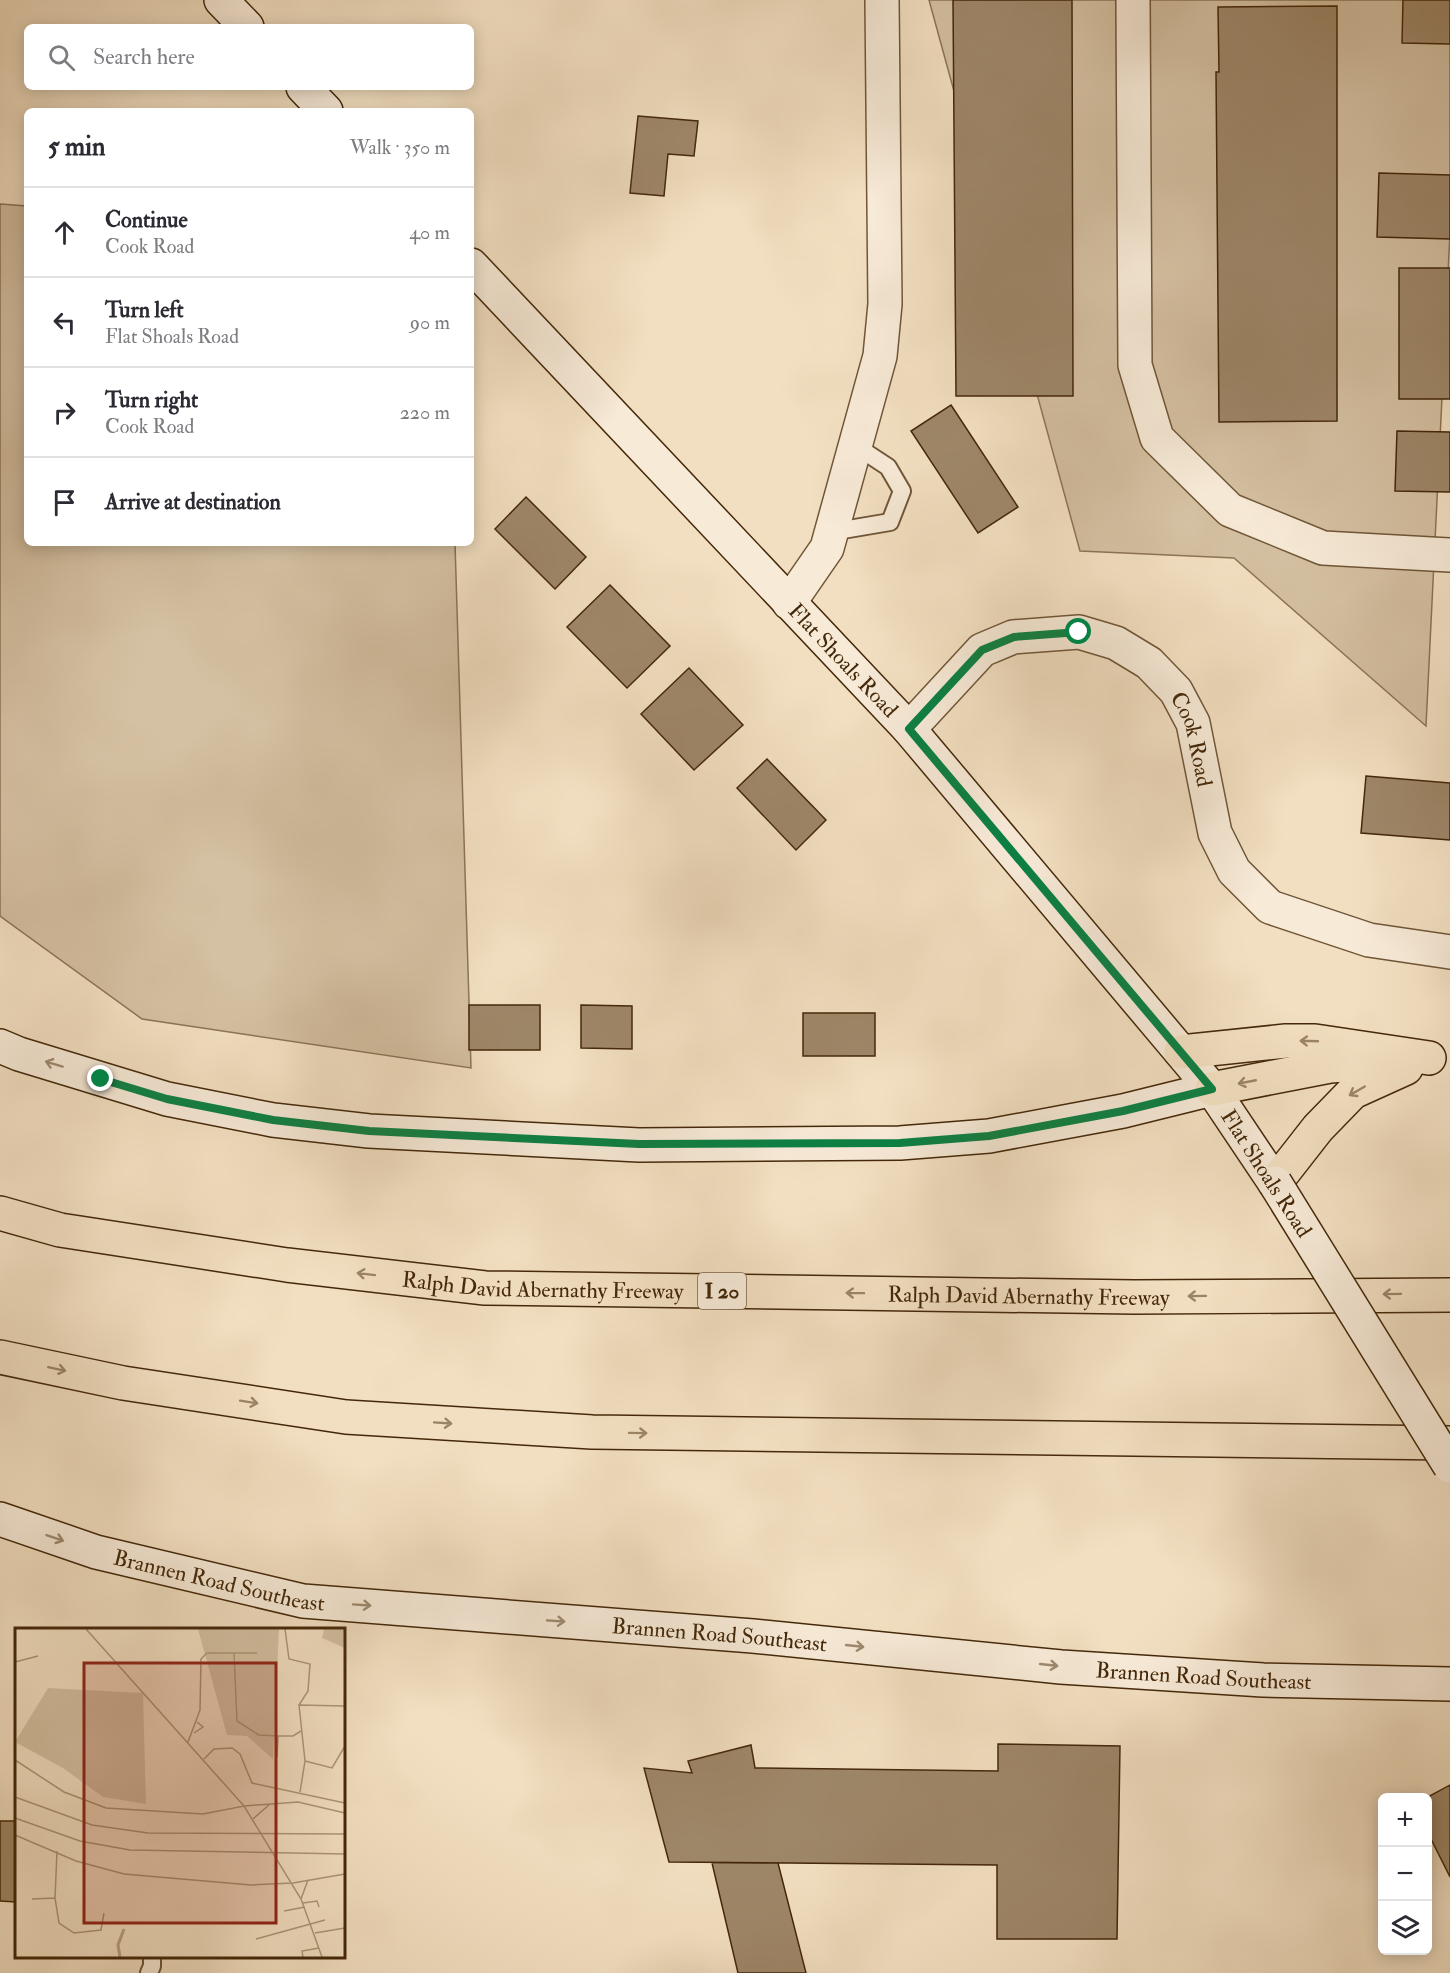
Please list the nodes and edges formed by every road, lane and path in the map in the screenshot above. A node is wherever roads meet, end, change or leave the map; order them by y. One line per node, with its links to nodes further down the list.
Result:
1 (221, 0): 4 (street)
2 (882, 0): 8 (street)
3 (1133, 0): 10 (street)
4 (244, 24)
5 (306, 90): 6 (street)
6 (323, 108)
7 (474, 268): 11 (street, Flat Shoals Road)
8 (856, 446): 9 (street); 9 (lane)
9 (831, 532): 11 (street)
10 (1450, 555)
11 (789, 603): 12 (street, Flat Shoals Road)
12 (909, 729): 13 (street, Cook Road); 15 (street, Flat Shoals Road)
13 (1450, 952)
14 (0, 1046): 17 (street, one-way to 14)
15 (1181, 1052): 16 (highway, one-way to 15); 17 (street, Flat Shoals Road)
16 (1440, 1057): 17 (highway, one-way to 17); 18 (highway, one-way to 18)
17 (1212, 1089): 18 (street, Flat Shoals Road)
18 (1275, 1183): 23 (street, Flat Shoals Road, bridge)
19 (0, 1214): 20 (highway, Ralph David Abernathy Freeway / I 20, one-way to 19)
20 (1450, 1294)
21 (0, 1357): 22 (highway, one-way to 22)
22 (1450, 1443)
23 (1450, 1466)
24 (0, 1519): 25 (street, Brannen Road Southeast, one-way to 25)
25 (1450, 1684)
26 (152, 1958): 27 (lane)
27 (149, 1973)

